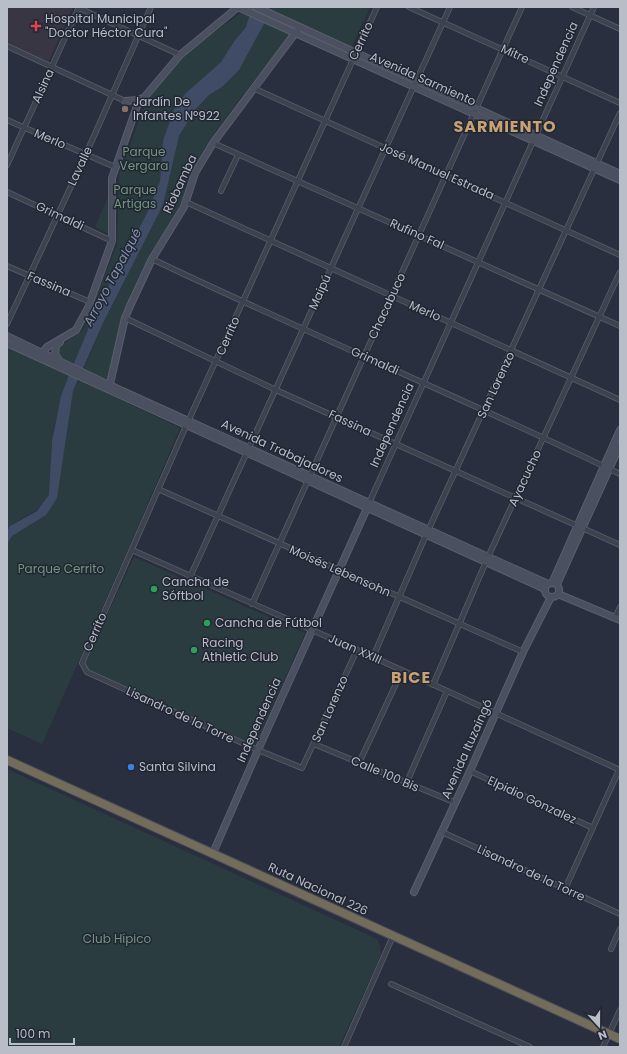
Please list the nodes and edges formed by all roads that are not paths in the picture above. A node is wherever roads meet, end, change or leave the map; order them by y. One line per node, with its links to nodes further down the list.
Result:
1 (79, 7): 16 (street); 21 (street, Alsina)
2 (151, 7): 16 (street, Lavalle)
3 (256, 7): 13 (main road, Avenida Sarmiento)
4 (377, 7): 20 (street, Cerrito)
5 (409, 7): 12 (street, Mitre)
6 (450, 7): 12 (street, Maipú)
7 (522, 7): 18 (street, Chacabuco)
8 (572, 7): 11 (street)
9 (594, 7): 11 (street, Independencia)
10 (240, 8): 13 (main road, Avenida Sarmiento); 19 (main road)
11 (590, 16): 14 (street); 22 (street, Independencia)
12 (443, 22): 18 (street, Mitre); 23 (street, Maipú)
13 (287, 26): 15 (main road, Avenida Sarmiento)
14 (620, 29)
15 (297, 30): 20 (main road, Avenida Sarmiento); 25 (main road, Riobamba)
16 (139, 35): 19 (street); 26 (street, Lavalle)
17 (7, 46): 21 (street)
18 (503, 48): 22 (street, Mitre); 30 (street, Chacabuco)
19 (180, 55): 27 (main road)
20 (353, 56): 23 (main road, Avenida Sarmiento); 24 (main road, Avenida Sarmiento); 34 (street, Cerrito)
21 (52, 67): 26 (street); 35 (street, Alsina)
22 (563, 77): 29 (street, Mitre); 36 (street, Independencia)
23 (416, 81): 24 (street, Maipú); 30 (main road, Avenida Sarmiento)
24 (412, 87): 30 (main road, Avenida Sarmiento); 38 (street, Maipú)
25 (253, 88): 34 (street, José Manuel Estrada); 37 (main road, Riobamba)
26 (112, 95): 28 (street); 39 (street, Lavalle)
27 (143, 98): 28 (main road); 32 (main road)
28 (125, 101): 32 (main road)
29 (620, 103)
30 (476, 111): 36 (main road, Avenida Sarmiento); 45 (street, Chacabuco)
31 (620, 113): 42 (street, San Lorenzo)
32 (134, 115): 43 (main road)
33 (7, 120): 35 (street, Merlo)
34 (324, 121): 38 (street, José Manuel Estrada); 47 (street, Cerrito)
35 (24, 128): 39 (street, Merlo); 41 (street, Alsina)
36 (535, 138): 42 (main road, Avenida Sarmiento); 51 (street, Independencia)
37 (213, 143): 40 (street, Rufino Fal); 50 (main road, Riobamba)
38 (385, 148): 45 (street, José Manuel Estrada); 52 (street, Maipú)
39 (86, 154): 43 (street, Merlo); 53 (street, Lavalle)
40 (238, 155): 47 (street, Rufino Fal); 48 (street)
41 (7, 165)
42 (595, 165): 44 (main road, Avenida Sarmiento); 46 (main road, Avenida Sarmiento); 54 (street, San Lorenzo)
43 (115, 167): 56 (main road)
44 (620, 174)
45 (446, 175): 51 (street, José Manuel Estrada); 55 (street, Chacabuco)
46 (620, 180)
47 (297, 182): 52 (street, Rufino Fal); 57 (street, Cerrito)
48 (222, 191)
49 (7, 192): 53 (street, Grimaldi)
50 (186, 202): 57 (street, Merlo); 59 (main road, Riobamba)
51 (506, 202): 54 (street, José Manuel Estrada); 60 (street, Independencia)
52 (357, 209): 55 (street, Rufino Fal); 62 (street, Maipú)
53 (58, 215): 56 (street, Grimaldi); 64 (street, Lavalle)
54 (566, 230): 58 (street, José Manuel Estrada); 65 (street, San Lorenzo)
55 (420, 235): 60 (street, Rufino Fal); 66 (street, Chacabuco)
56 (112, 240): 67 (main road)
57 (270, 242): 62 (street, Merlo); 68 (street, Cerrito)
58 (620, 255)
59 (152, 259): 68 (street, Grimaldi); 70 (main road, Riobamba)
60 (478, 262): 65 (street, Rufino Fal); 71 (street, Independencia)
61 (7, 266): 64 (street, Fassina)
62 (330, 269): 66 (street, Merlo); 74 (street, Maipú)
63 (620, 272): 69 (street, Ayacucho)
64 (29, 276): 67 (street, Fassina); 72 (street, Lavalle)
65 (540, 289): 69 (street, Rufino Fal); 78 (street, San Lorenzo)
66 (391, 297): 71 (street, Merlo); 80 (street, Chacabuco)
67 (90, 302): 76 (main road)
68 (243, 302): 74 (street, Grimaldi); 83 (street, Cerrito)
69 (599, 317): 73 (street, Rufino Fal); 84 (street, Ayacucho)
70 (125, 318): 83 (street, Fassina); 87 (main road, Riobamba)
71 (451, 323): 78 (street, Merlo); 86 (street, Independencia)
72 (7, 324)
73 (620, 326)
74 (303, 329): 80 (street, Grimaldi); 88 (street, Maipú)
75 (7, 336): 79 (main road, Avenida Trabajadores)
76 (61, 341): 79 (main road); 82 (main road)
77 (7, 343): 81 (main road, Avenida Trabajadores)
78 (512, 350): 84 (street, Merlo); 90 (street, San Lorenzo)
79 (43, 352): 81 (main road); 82 (main road, Avenida Trabajadores)
80 (364, 356): 86 (street, Grimaldi); 91 (street, Chacabuco)
81 (39, 358): 85 (main road, Avenida Trabajadores)
82 (60, 360): 85 (main road, Avenida Trabajadores)
83 (216, 362): 88 (street, Fassina); 92 (street, Cerrito)
84 (571, 378): 89 (street, Merlo); 94 (street, Ayacucho)
85 (96, 382): 87 (main road, Avenida Trabajadores)
86 (423, 383): 90 (street, Grimaldi); 95 (street, Independencia)
87 (109, 387): 92 (main road, Avenida Trabajadores)
88 (276, 390): 91 (street, Fassina); 97 (street, Maipú)
89 (620, 400)
90 (483, 411): 94 (street, Grimaldi); 99 (street, San Lorenzo)
91 (336, 416): 95 (street, Fassina); 101 (street, Chacabuco)
92 (187, 423): 97 (main road, Avenida Trabajadores); 102 (street, Cerrito)
93 (620, 430): 98 (main road, Avenida Ituzaingó)
94 (544, 437): 98 (street, Grimaldi); 103 (street, Ayacucho)
95 (397, 444): 99 (street, Fassina); 104 (street, Independencia)
96 (620, 445): 98 (main road, Avenida Ituzaingó)
97 (248, 451): 101 (main road, Avenida Trabajadores); 105 (street, Maipú)
98 (606, 467): 100 (street, Grimaldi); 106 (main road, Avenida Ituzaingó)
99 (457, 472): 103 (street, Fassina); 107 (street, San Lorenzo)
100 (620, 474)
101 (308, 478): 104 (main road, Avenida Trabajadores); 108 (street, Chacabuco)
102 (158, 489): 105 (street, Moisés Lebensohn); 110 (street, Cerrito)
103 (516, 497): 106 (street, Fassina); 111 (street, Ayacucho)
104 (368, 506): 107 (main road, Avenida Trabajadores); 112 (main road, Independencia)
105 (218, 516): 108 (street, Moisés Lebensohn); 113 (street, Maipú)
106 (578, 527): 109 (street, Fassina); 114 (main road, Avenida Ituzaingó)
107 (428, 533): 111 (main road, Avenida Trabajadores); 115 (street, San Lorenzo)
108 (279, 544): 112 (street, Moisés Lebensohn); 116 (street, Chacabuco)
109 (620, 545)
110 (132, 550): 113 (street, Juan XXIII); 124 (street, Cerrito)
111 (487, 560): 114 (main road, Avenida Trabajadores); 119 (street, Ayacucho)
112 (339, 571): 115 (street, Moisés Lebensohn); 120 (main road, Independencia)
113 (190, 577): 116 (street, Juan XXIII)
114 (552, 589): 118 (main road, Avenida Trabajadores); 122 (main road, Avenida Ituzaingó)
115 (400, 597): 119 (street, Moisés Lebensohn); 123 (street, San Lorenzo)
116 (252, 604): 120 (street, Juan XXIII)
117 (620, 607): 118 (street)
118 (618, 619)
119 (459, 623): 122 (street, Moisés Lebensohn); 126 (street, Ayacucho)
120 (312, 630): 121 (street, Juan XXIII); 130 (main road, Independencia)
121 (357, 650): 123 (street, Juan XXIII); 129 (street, San Lorenzo)
122 (523, 652): 128 (main road, Avenida Ituzaingó)
123 (373, 657): 125 (street, Juan XXIII)
124 (83, 667): 130 (street, Lisandro de la Torre)
125 (402, 671): 126 (street, Juan XXIII); 132 (street)
126 (432, 685): 127 (street, Juan XXIII)
127 (447, 692): 128 (street, Juan XXIII); 136 (street)
128 (494, 714): 134 (street, Juan XXIII); 135 (main road, Avenida Ituzaingó)
129 (314, 744): 132 (street, Calle 100 Bis); 133 (street, San Lorenzo)
130 (258, 750): 133 (street, Lisandro de la Torre); 140 (main road, Independencia)
131 (7, 760): 140 (highway, Ruta Nacional 226)
132 (359, 763): 136 (street, Calle 100 Bis)
133 (302, 768)
134 (620, 770): 138 (street)
135 (470, 771): 137 (main road, Avenida Ituzaingó); 138 (street, Elpidio Gonzalez)
136 (406, 784): 137 (street, Calle 100 Bis)
137 (456, 803): 139 (main road, Avenida Ituzaingó)
138 (593, 828): 141 (street)
139 (442, 832): 141 (street, Lisandro de la Torre); 142 (main road, Avenida Ituzaingó)
140 (213, 853): 145 (highway, Ruta Nacional 226)
141 (565, 889): 143 (street, Lisandro de la Torre)
142 (414, 892)
143 (620, 914)
144 (620, 929): 146 (street)
145 (393, 936): 151 (highway, Ruta Nacional 226, bridge); 152 (street)
146 (611, 948)
147 (391, 984): 153 (street)
148 (620, 1010): 149 (street)
149 (614, 1023): 150 (street); 154 (street)
150 (620, 1025)
151 (620, 1039)
152 (344, 1047)
153 (530, 1047)
154 (603, 1047)

